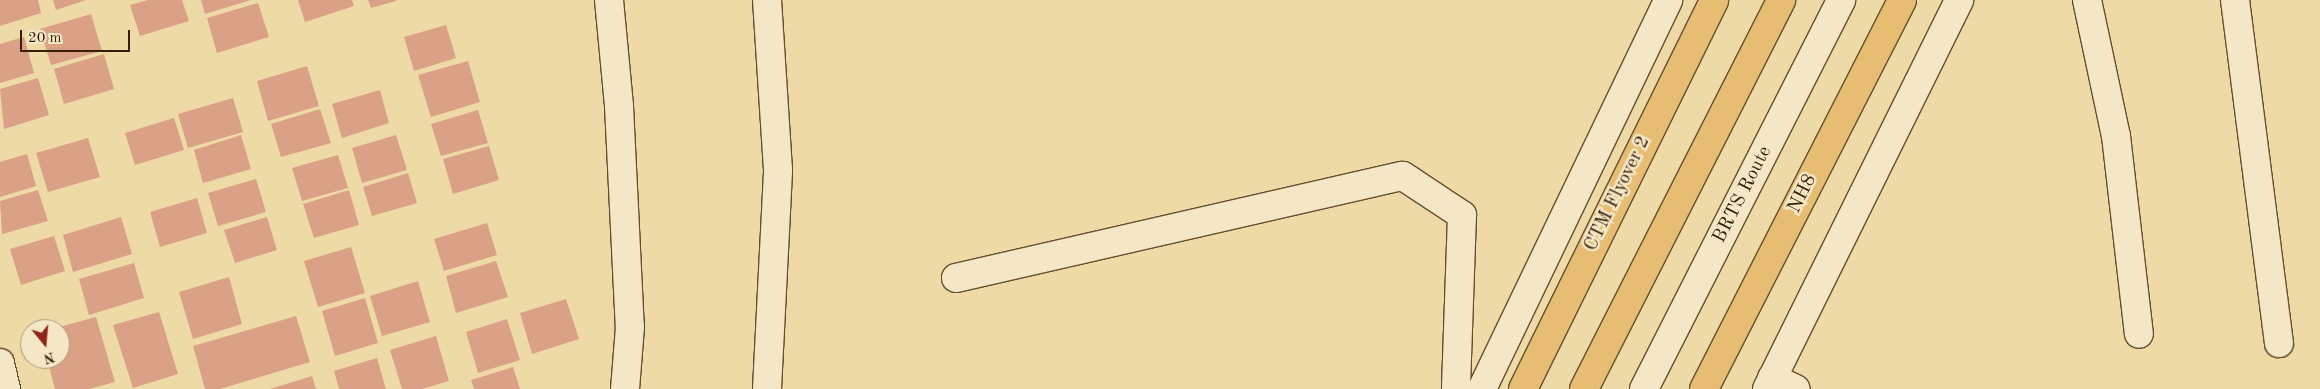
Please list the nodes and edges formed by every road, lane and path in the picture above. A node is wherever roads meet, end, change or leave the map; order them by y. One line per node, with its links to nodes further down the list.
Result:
1 (609, 0): 17 (street)
2 (767, 0): 18 (street)
3 (1668, 0): 20 (street)
4 (1714, 0): 21 (main road, CTM Flyover 2)
5 (1781, 0): 22 (main road)
6 (1841, 0): 23 (street, BRTS Route)
7 (1902, 0): 24 (main road, NH8)
8 (1959, 0): 15 (street)
9 (2087, 0): 12 (street)
10 (2235, 0): 13 (street)
11 (956, 278): 19 (street)
12 (2139, 334)
13 (2279, 343)
14 (0, 364): 16 (street)
15 (1778, 385)
16 (6, 389)
17 (626, 389)
18 (767, 389)
19 (1456, 389)
20 (1482, 389)
21 (1523, 389)
22 (1584, 389)
23 (1644, 389)
24 (1704, 389)

